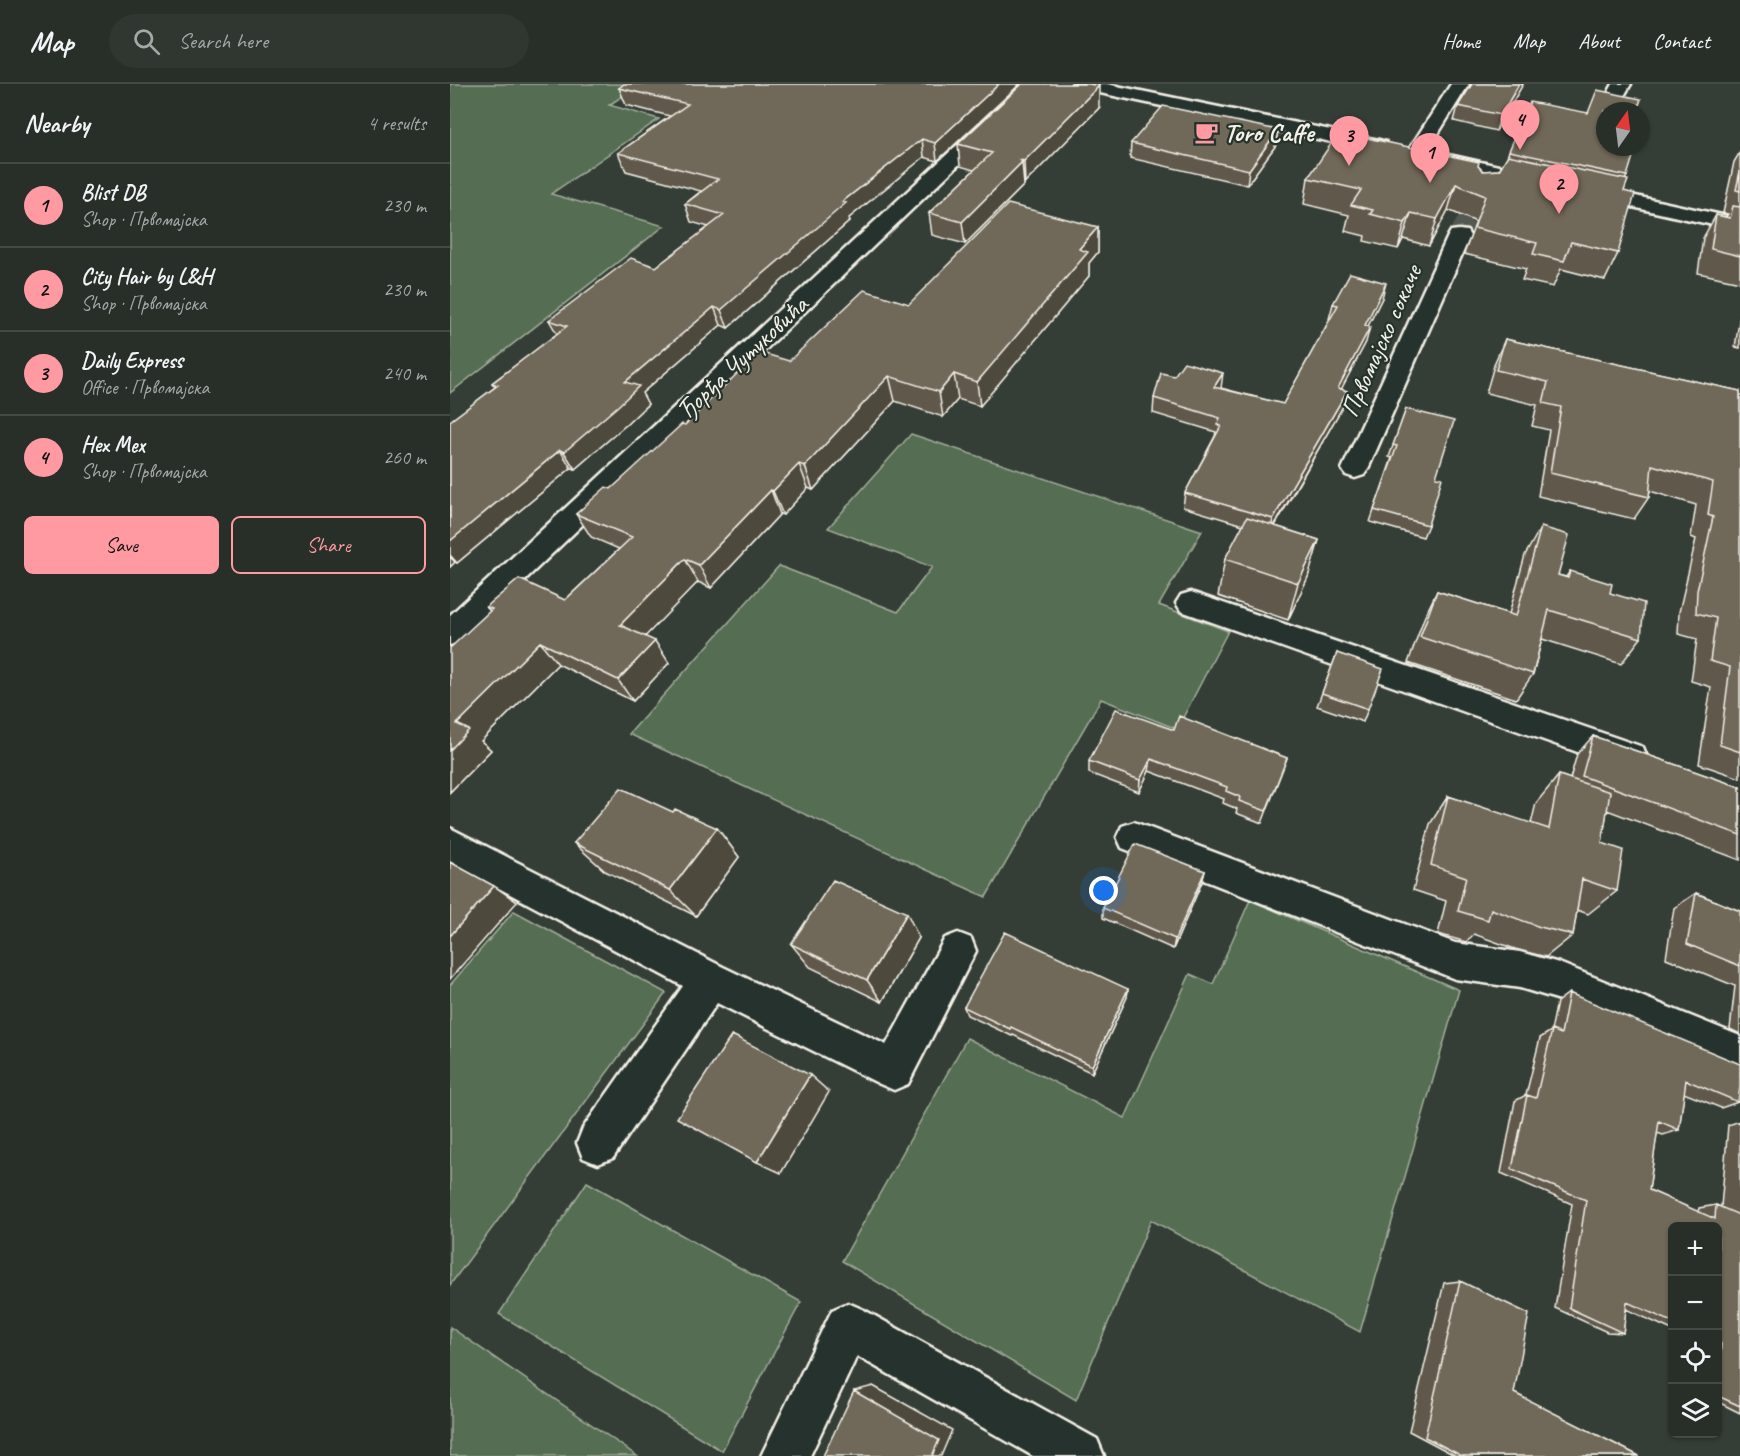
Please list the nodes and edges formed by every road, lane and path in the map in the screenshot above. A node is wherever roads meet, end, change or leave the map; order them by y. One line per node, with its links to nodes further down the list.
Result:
1 (1034, 84): 11 (street, Ђорђа Чутуковића)
2 (1081, 84): 4 (street)
3 (1460, 84): 4 (street)
4 (1416, 154): 5 (street)
5 (1492, 171): 6 (street); 7 (street)
6 (1481, 191)
7 (1740, 225)
8 (1459, 236): 9 (street, Првомајско сокаче)
9 (1355, 469)
10 (1191, 603): 12 (street)
11 (450, 633)
12 (1662, 768)
13 (1134, 837): 17 (street)
14 (450, 844): 16 (street)
15 (958, 951): 16 (street)
16 (710, 980): 18 (street)
17 (1740, 1056)
18 (598, 1143)
19 (785, 1456): 20 (street)
20 (1080, 1456)

